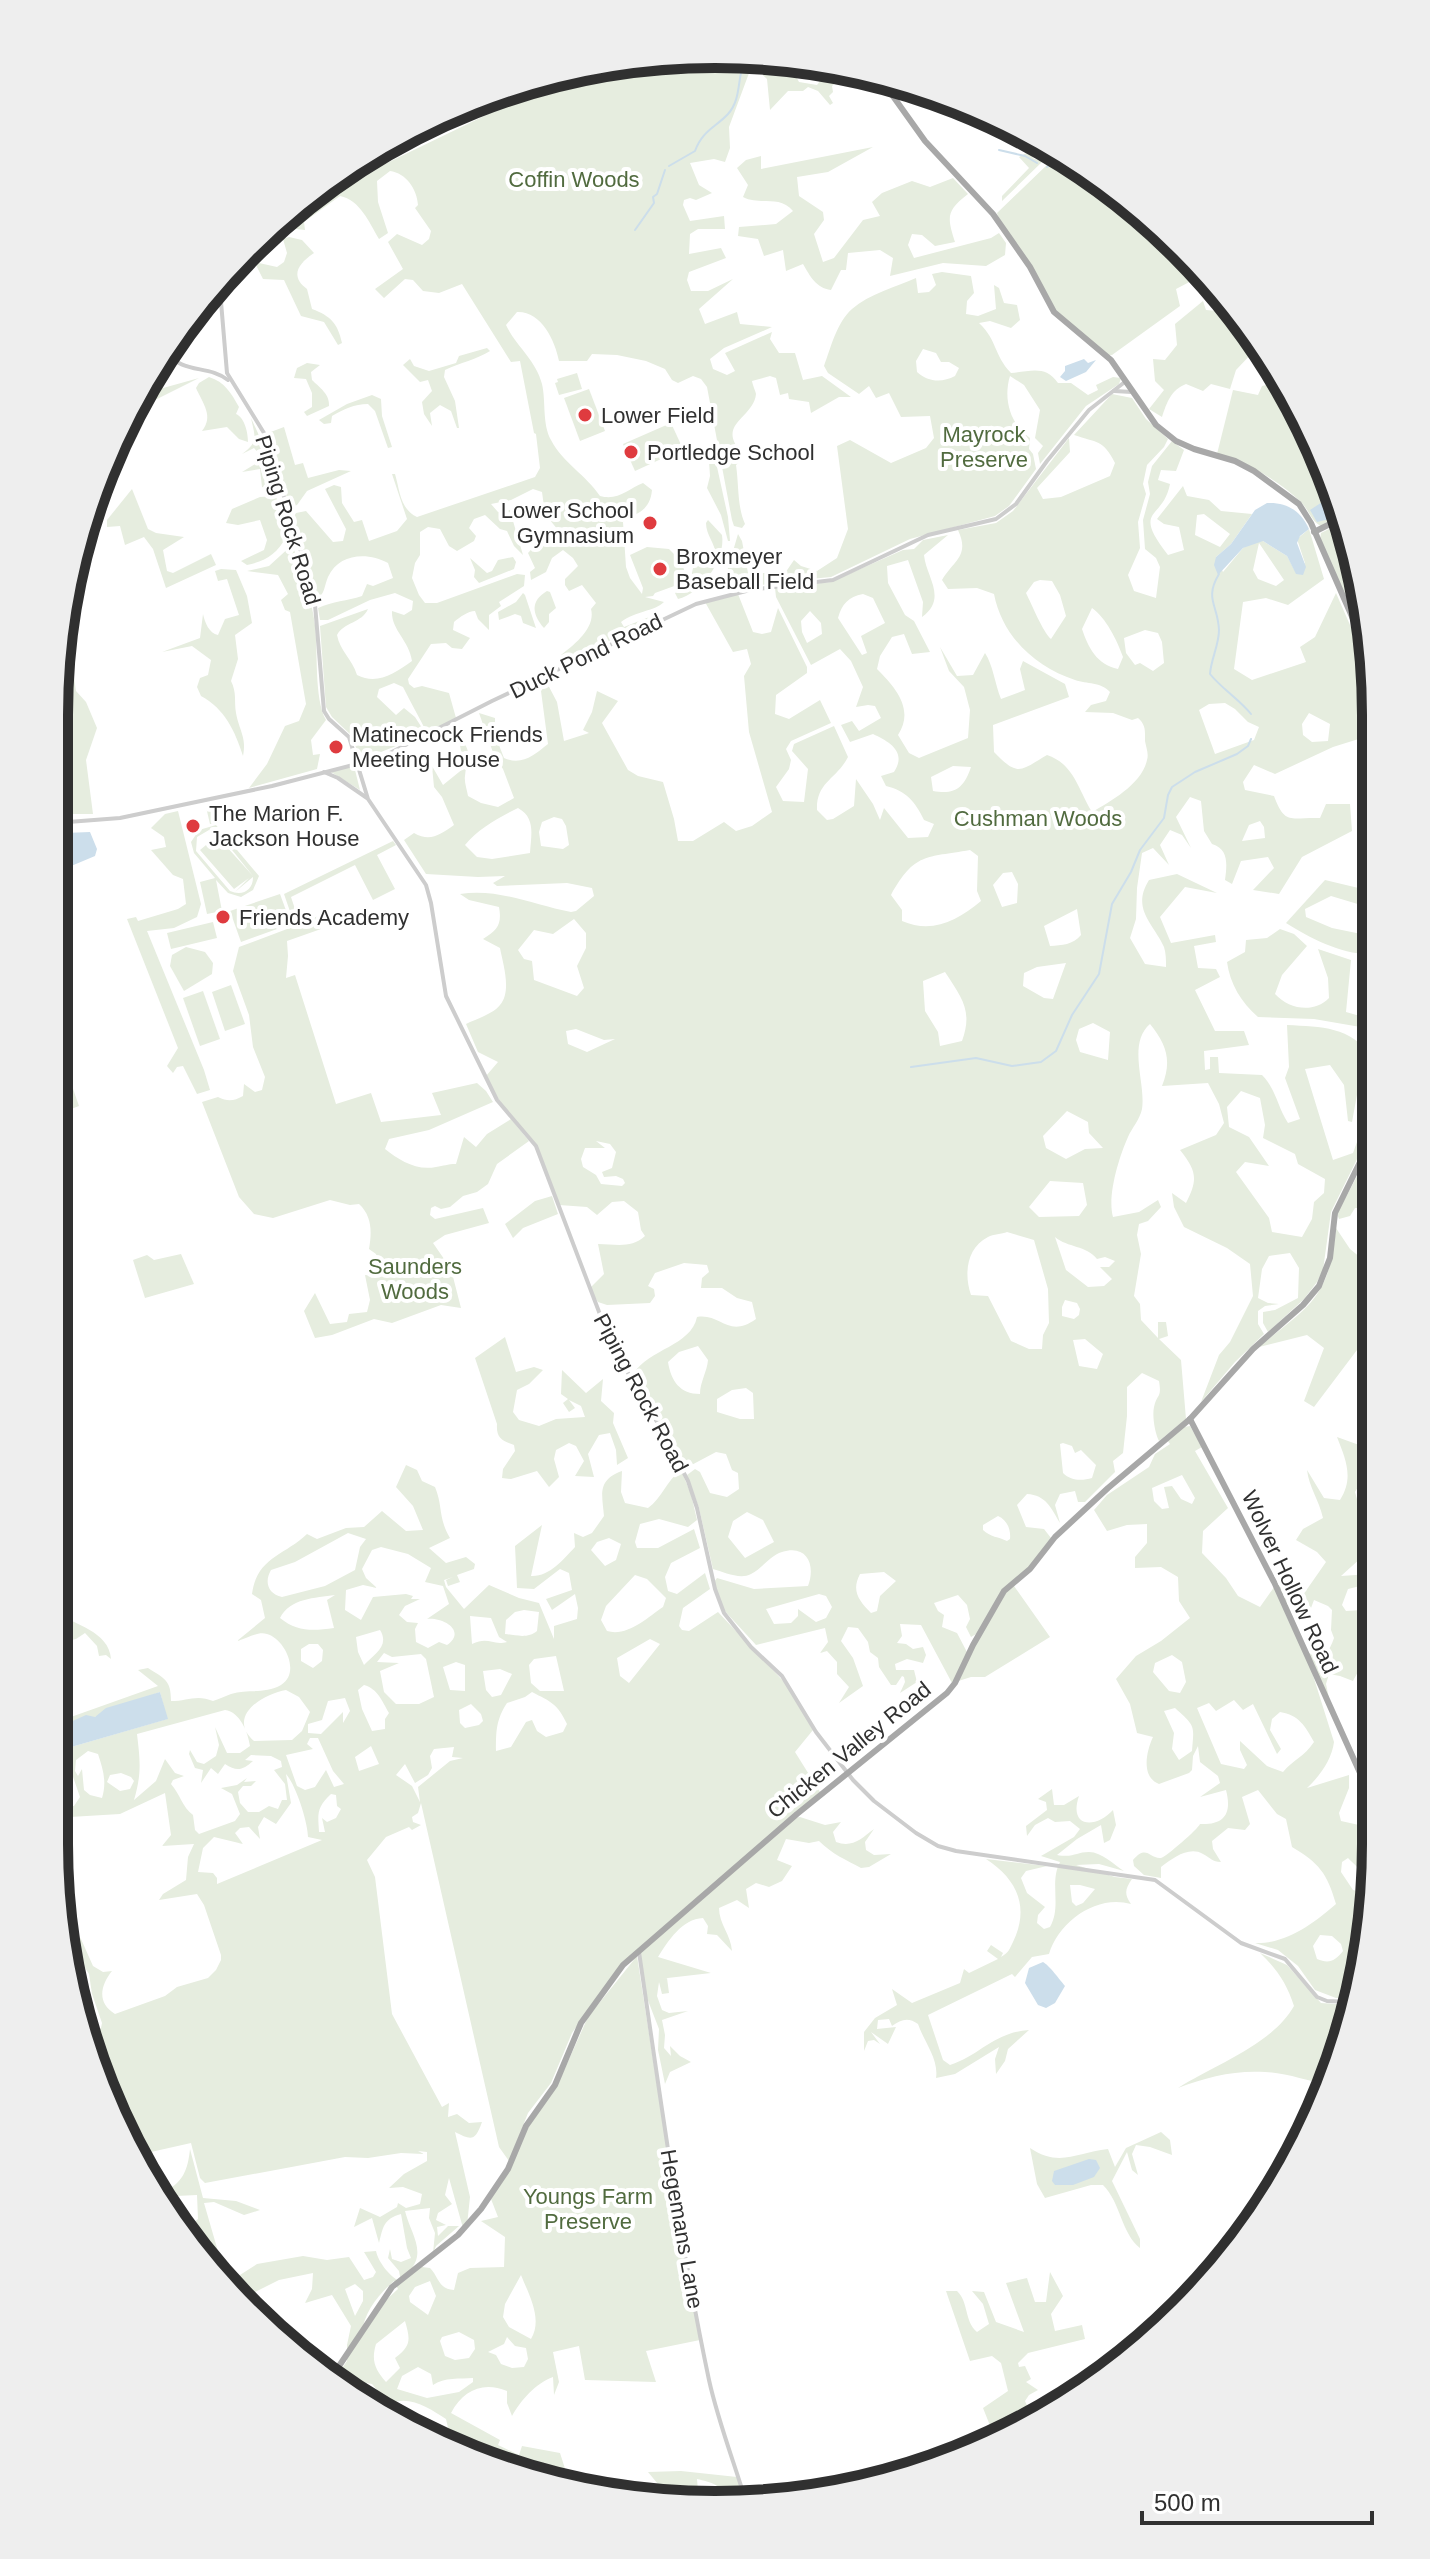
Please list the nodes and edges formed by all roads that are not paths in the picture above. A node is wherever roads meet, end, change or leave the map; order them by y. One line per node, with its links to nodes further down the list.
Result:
1 (890, 92): 4 (main road)
2 (220, 298): 5 (street)
3 (175, 360): 5 (street)
4 (1123, 381): 6 (street, Duck Pond Road); 7 (main road)
5 (230, 382): 14 (street, Piping Rock Road)
6 (1112, 391): 7 (street); 14 (street, Duck Pond Road)
7 (1132, 392): 8 (main road)
8 (1311, 523): 10 (main road); 11 (main road)
9 (1333, 523): 10 (main road)
10 (1323, 528): 11 (main road); 12 (main road)
11 (1314, 532): 12 (main road)
12 (1318, 542): 13 (main road)
13 (1355, 625)
14 (356, 765): 15 (street, Duck Pond Road); 16 (street, Piping Rock Road)
15 (321, 772): 16 (street); 17 (street, Duck Pond Road)
16 (368, 799): 20 (street, Piping Rock Road)
17 (68, 822)
18 (1362, 1154): 19 (main road, Chicken Valley Road)
19 (1190, 1419): 20 (main road, Chicken Valley Road); 21 (main road, Wolver Hollow Road)
20 (847, 1773): 22 (main road, Chicken Valley Road); 23 (street, Piping Rock Road)
21 (1362, 1777)
22 (639, 1951): 24 (main road, Chicken Valley Road); 25 (street, Hegemans Lane)
23 (1342, 2002)
24 (337, 2369)
25 (742, 2490)

